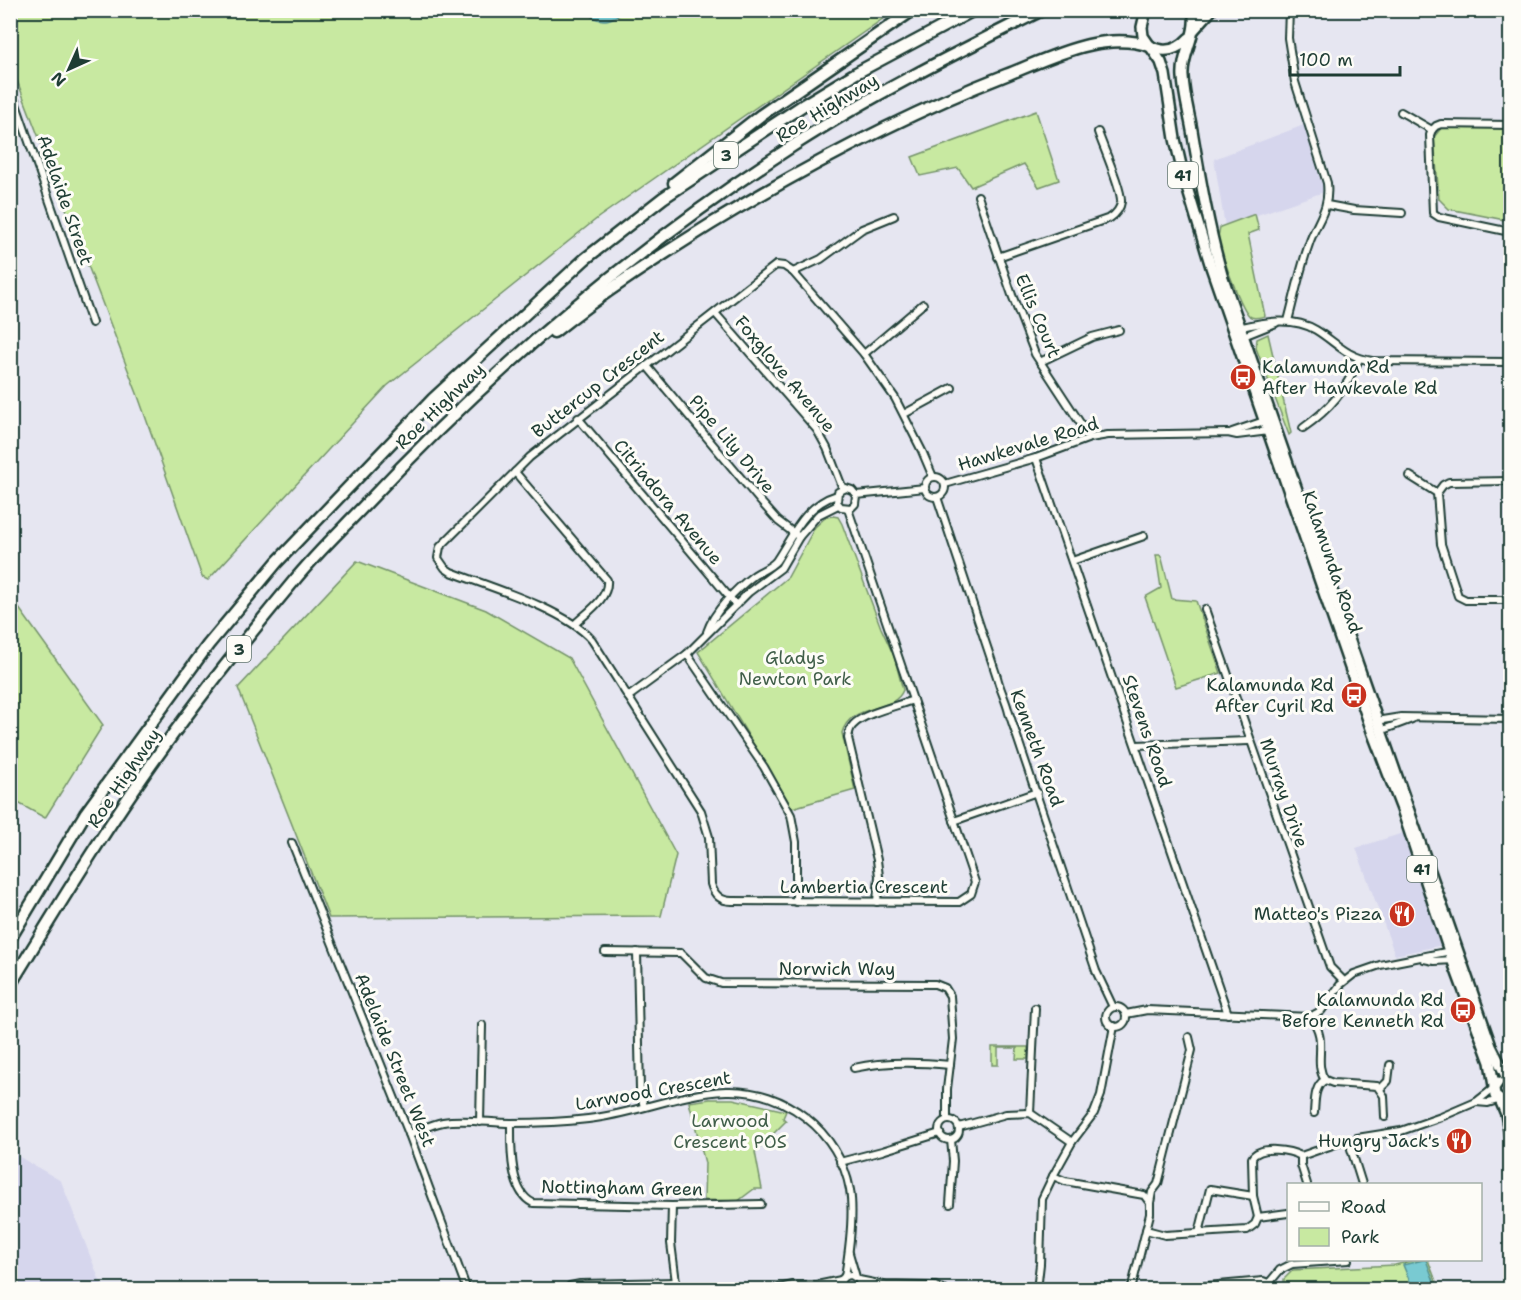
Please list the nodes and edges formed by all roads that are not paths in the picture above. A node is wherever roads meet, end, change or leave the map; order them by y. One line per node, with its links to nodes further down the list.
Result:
1 (912, 10): 21 (highway)
2 (974, 10): 21 (highway, Roe Highway / 3)
3 (1042, 10): 50 (highway, Roe Highway / 3)
4 (1146, 10): 9 (main road, Kalamunda Road / 41)
5 (1193, 10): 8 (main road, Kalamunda Road / 41)
6 (1211, 10): 8 (highway)
7 (1289, 10): 16 (street)
8 (1192, 34): 9 (main road); 28 (main road, Kalamunda Road / 41)
9 (1150, 46): 28 (main road, Kalamunda Road / 41); 50 (highway)
10 (10, 87): 26 (street, Adelaide Street)
11 (1401, 112): 13 (street)
12 (1510, 124): 13 (street)
13 (1432, 130): 19 (street)
14 (1098, 132): 20 (street)
15 (978, 196): 20 (street, Ellis Court)
16 (1327, 206): 17 (street); 25 (street)
17 (1402, 213)
18 (894, 216): 22 (street)
19 (1510, 232)
20 (998, 257): 31 (street, Ellis Court)
21 (585, 260): 79 (highway, Roe Highway / 3)
22 (793, 272): 24 (street, Buttercup Crescent); 29 (street)
23 (923, 304): 29 (street)
24 (715, 312): 33 (street, Buttercup Crescent); 49 (street, Foxglove Avenue)
25 (1288, 321): 28 (street); 30 (street)
26 (92, 323)
27 (1119, 330): 31 (street)
28 (1239, 333): 37 (main road, Kalamunda Road / 41)
29 (864, 354): 35 (street)
30 (1359, 359): 32 (street); 38 (street)
31 (1040, 362): 41 (street, Ellis Court)
32 (1510, 362)
33 (647, 366): 36 (street, Buttercup Crescent); 57 (street, Pipe Lily Drive)
34 (952, 388): 35 (street)
35 (904, 414): 45 (street)
36 (578, 418): 43 (street, Buttercup Crescent); 61 (street, Citriadora Avenue)
37 (1268, 419): 39 (main road, Kalamunda Road / 41); 40 (street, Hawkevale Road)
38 (1303, 428)
39 (1272, 430): 40 (street, Hawkevale Road); 71 (main road, Kalamunda Road / 41)
40 (1228, 433): 41 (street, Hawkevale Road)
41 (1090, 438): 42 (street, Hawkevale Road)
42 (1036, 458): 47 (street, Hawkevale Road); 60 (street, Stevens Road)
43 (515, 472): 65 (street); 65 (street, Buttercup Crescent)
44 (1410, 476): 51 (street)
45 (933, 477): 47 (street, Hawkevale Road); 48 (street)
46 (1510, 481): 51 (street)
47 (945, 484): 54 (street, Hawkevale Road)
48 (925, 488): 53 (street); 54 (street)
49 (843, 489): 52 (street); 53 (street)
50 (378, 491): 84 (highway, Roe Highway / 3)
51 (1437, 492): 62 (street)
52 (837, 495): 55 (street); 57 (street)
53 (856, 495): 56 (street)
54 (937, 497): 74 (street, Kenneth Road)
55 (838, 505): 56 (street); 59 (street)
56 (848, 508): 69 (street, Lambertia Crescent)
57 (792, 532): 59 (street, Pipe Lily Drive); 61 (street)
58 (1144, 536): 60 (street)
59 (799, 537): 63 (street)
60 (1072, 561): 73 (street, Stevens Road)
61 (729, 599): 63 (street, Citriadora Avenue); 66 (street)
62 (1510, 600)
63 (736, 605): 66 (street)
64 (1205, 609): 72 (street, Murray Drive)
65 (574, 624): 68 (street, Buttercup Crescent)
66 (706, 633): 67 (street)
67 (687, 654): 68 (street); 77 (street)
68 (628, 697): 77 (street, Lambertia Crescent)
69 (913, 700): 75 (street, Lambertia Crescent); 78 (street)
70 (1510, 719): 71 (street)
71 (1375, 727): 82 (main road, Kalamunda Road / 41)
72 (1250, 741): 73 (street); 83 (street, Murray Drive)
73 (1136, 745): 88 (street, Stevens Road)
74 (1037, 792): 75 (street); 86 (street, Kenneth Road)
75 (954, 821): 78 (street, Lambertia Crescent)
76 (292, 843): 111 (street, Adelaide Street West)
77 (796, 902): 78 (street, Lambertia Crescent)
78 (877, 902)
79 (10, 939)
80 (604, 952): 81 (street, Norwich Way)
81 (637, 952): 93 (street, Norwich Way); 102 (street)
82 (1455, 955): 83 (street); 96 (main road, Kalamunda Road / 41); 98 (main road, Kalamunda Road / 41)
83 (1344, 981): 89 (street)
84 (10, 986)
85 (1035, 1008): 103 (street)
86 (1113, 1008): 87 (street); 91 (street)
87 (1126, 1014): 88 (street); 91 (street)
88 (1228, 1014): 89 (street)
89 (1310, 1017): 97 (street)
90 (482, 1026): 107 (street)
91 (1114, 1026): 114 (street)
92 (1190, 1037): 122 (street)
93 (950, 1065): 95 (street); 106 (street, Norwich Way)
94 (1390, 1065): 99 (street)
95 (854, 1068)
96 (1509, 1079): 98 (main road, Kalamunda Road)
97 (1325, 1080): 99 (street); 104 (street)
98 (1495, 1085): 100 (main road, Kalamunda Road / 41); 101 (street)
99 (1380, 1089): 105 (street)
100 (1502, 1100): 101 (street); 112 (main road, Kalamunda Road / 41)
101 (1476, 1102): 115 (street)
102 (644, 1107): 108 (street, Larwood Crescent); 117 (street, Larwood Crescent)
103 (1030, 1113): 109 (street); 114 (street)
104 (1314, 1113)
105 (1385, 1117)
106 (947, 1120): 109 (street); 110 (street)
107 (480, 1122): 108 (street, Larwood Crescent); 111 (street, Larwood Crescent)
108 (511, 1123): 125 (street, Nottingham Green)
109 (959, 1127): 113 (street)
110 (940, 1133): 113 (street); 117 (street)
111 (409, 1134): 138 (street, Adelaide Street West)
112 (1510, 1136)
113 (951, 1140): 124 (street)
114 (1072, 1142): 118 (street)
115 (1352, 1144): 116 (street); 120 (street)
116 (1301, 1156): 119 (street); 121 (street)
117 (840, 1162): 130 (street, Larwood Crescent)
118 (1053, 1176): 122 (street); 145 (street)
119 (1306, 1183)
120 (1361, 1183)
121 (1253, 1196): 127 (street); 129 (street)
122 (1150, 1203): 128 (street)
123 (761, 1204): 125 (street, Nottingham Green)
124 (950, 1204)
125 (672, 1206): 134 (street)
126 (1287, 1213): 127 (street)
127 (1258, 1217): 129 (street)
128 (1146, 1230): 129 (street); 146 (street)
129 (1199, 1233)
130 (849, 1252): 132 (street); 133 (street)
131 (1334, 1261): 135 (street)
132 (843, 1278): 133 (street); 136 (street); 142 (street)
133 (858, 1279): 137 (street); 143 (street)
134 (676, 1282): 139 (street); 140 (street)
135 (1269, 1283): 147 (street); 148 (street)
136 (817, 1285): 141 (street); 142 (street)
137 (884, 1285): 143 (street); 144 (street)
138 (467, 1290)
139 (567, 1290)
140 (677, 1290)
141 (770, 1290)
142 (839, 1290)
143 (861, 1290)
144 (945, 1290)
145 (1037, 1290)
146 (1131, 1290)
147 (1163, 1290)
148 (1274, 1290)

